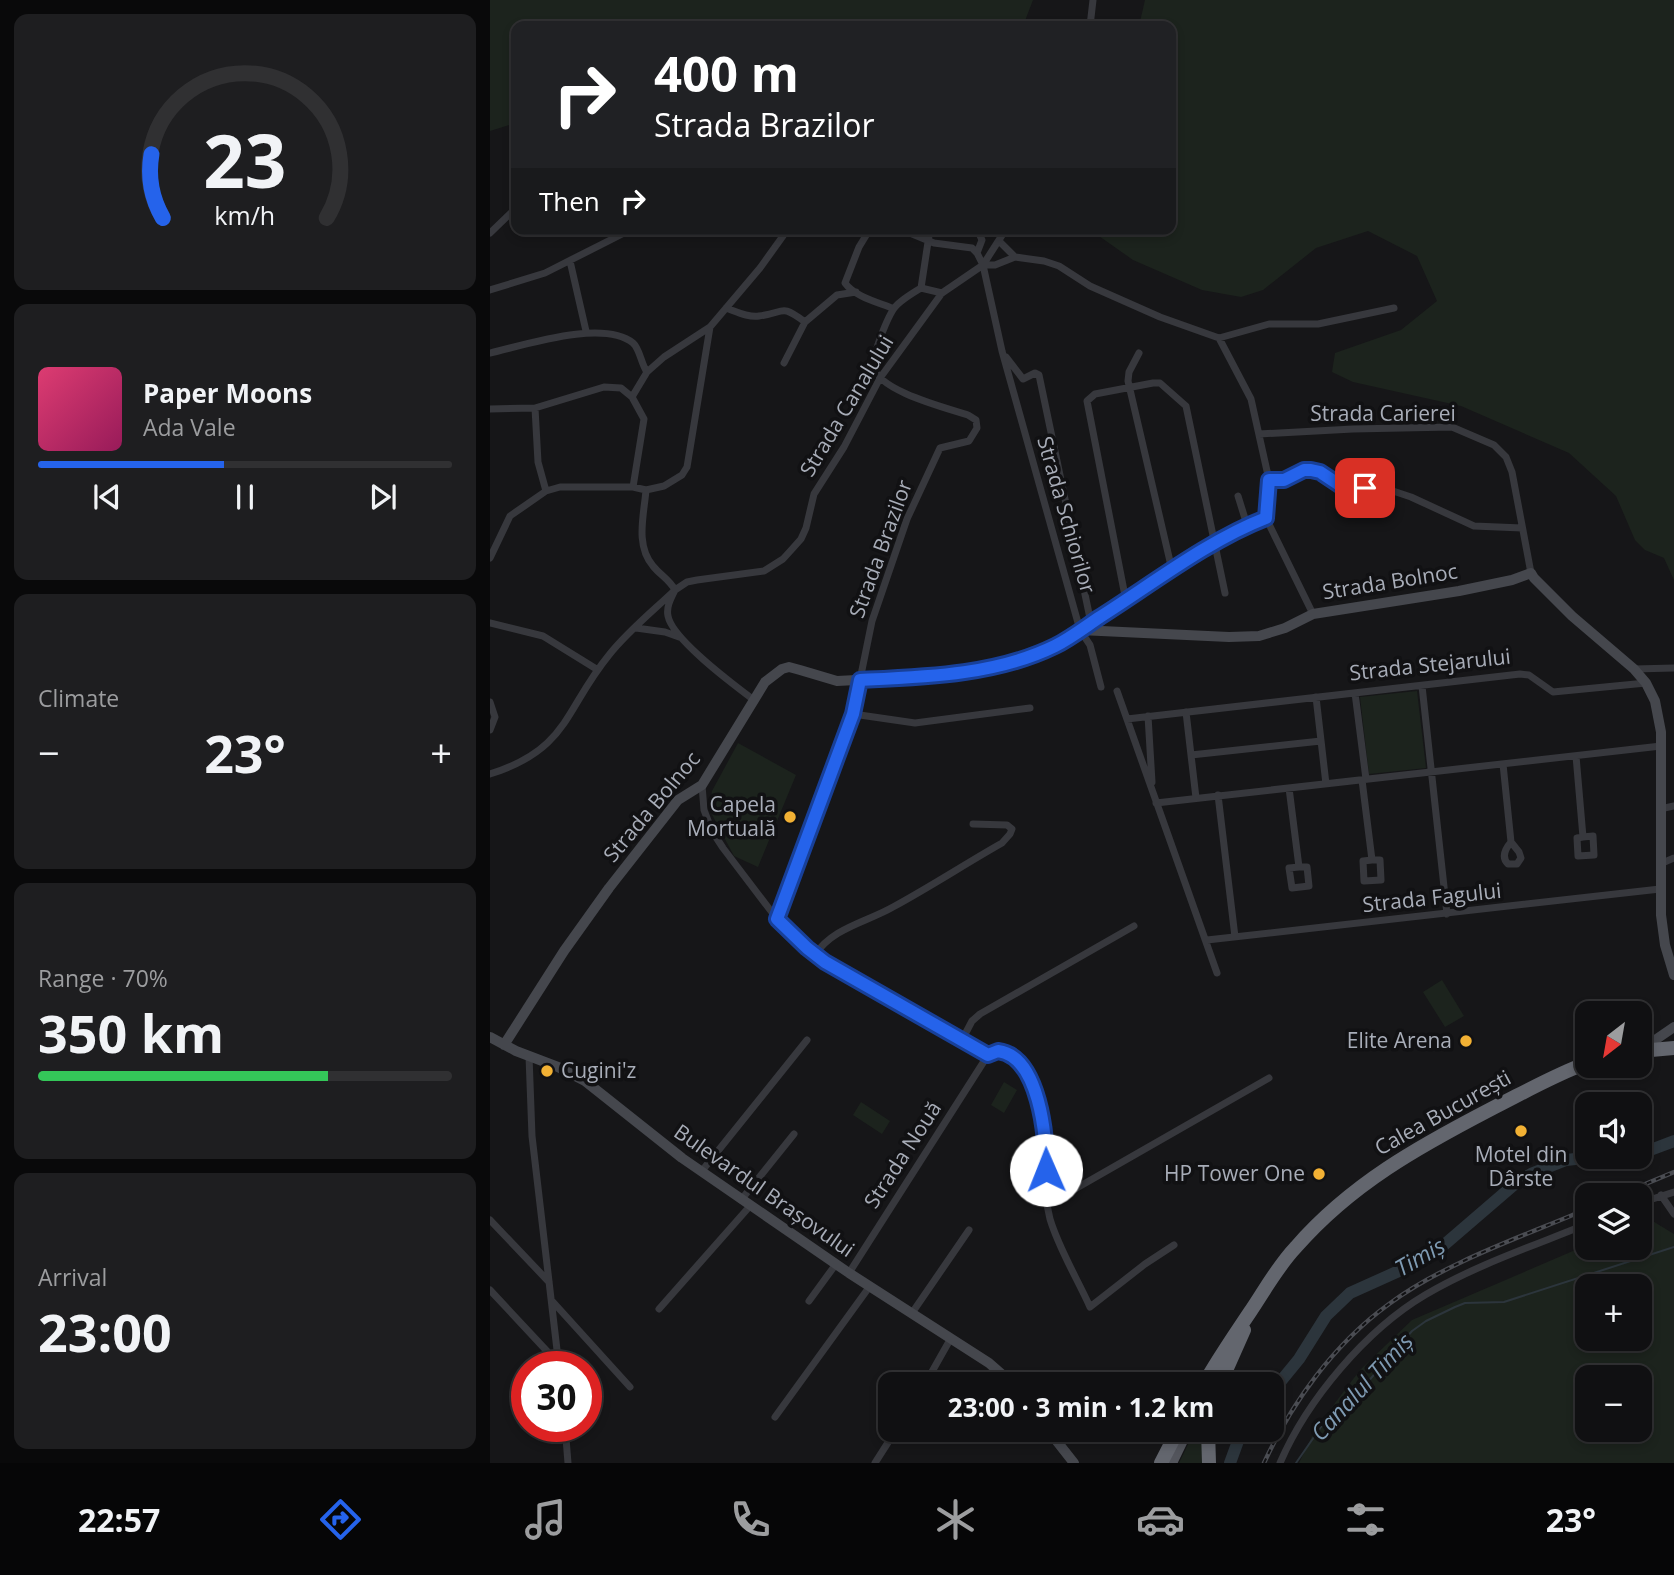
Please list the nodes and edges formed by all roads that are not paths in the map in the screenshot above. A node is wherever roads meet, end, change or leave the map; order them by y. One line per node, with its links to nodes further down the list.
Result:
1 (1093, 0): 2 (street)
2 (1091, 21)
3 (511, 213): 4 (street)
4 (490, 233)
5 (620, 235): 16 (street)
6 (783, 235): 22 (street)
7 (866, 235): 20 (street)
8 (913, 235): 12 (street)
9 (928, 235): 12 (street)
10 (980, 235): 14 (street)
11 (1002, 235): 13 (street)
12 (926, 241): 14 (street); 18 (street)
13 (999, 241): 15 (street); 17 (street)
14 (978, 253): 17 (street, Strada Schiorilor)
15 (1015, 257): 17 (street); 28 (street)
16 (570, 261): 19 (street); 27 (street)
17 (983, 265): 21 (street, Strada Canalului); 29 (street, Strada Schiorilor)
18 (921, 288): 21 (street); 23 (street)
19 (490, 290)
20 (856, 292): 23 (street); 25 (street)
21 (942, 293): 34 (street, Strada Canalului)
22 (726, 308): 25 (street); 26 (street)
23 (892, 308): 34 (street)
24 (1394, 308): 28 (street)
25 (805, 322): 32 (street)
26 (710, 327): 33 (street); 42 (street)
27 (586, 331): 30 (street); 33 (street)
28 (1219, 338): 39 (street)
29 (1002, 351): 57 (street, Strada Schiorilor); 59 (street, Strada Schiorilor)
30 (490, 353)
31 (1139, 353): 35 (street)
32 (784, 363)
33 (647, 372): 36 (street)
34 (880, 378): 52 (street, Strada Canalului); 64 (street, Strada Brazilor)
35 (1130, 386): 48 (street); 50 (street); 54 (street)
36 (632, 397): 37 (street); 41 (street)
37 (535, 408): 38 (street); 43 (street)
38 (490, 409)
39 (1259, 434): 40 (street); 47 (street, Strada Carierei)
40 (1269, 480): 45 (street); 47 (street)
41 (633, 487): 42 (street); 43 (street)
42 (646, 490): 52 (street)
43 (546, 491): 49 (street)
44 (1238, 496): 46 (street)
45 (1266, 518): 46 (street); 55 (street)
46 (1247, 525): 48 (street)
47 (1522, 528): 51 (street, Strada Carierei)
48 (1213, 545): 50 (street); 53 (street)
49 (490, 558)
50 (1172, 570): 54 (street)
51 (1531, 573): 55 (street, Strada Bolnoc); 62 (street)
52 (675, 590): 58 (street, Strada Canalului); 60 (street)
53 (1224, 593)
54 (1126, 601): 57 (street)
55 (1313, 614): 59 (street, Strada Bolnoc)
56 (490, 623): 63 (street)
57 (1091, 623): 59 (street)
58 (636, 628): 60 (street); 63 (street, Strada Canalului)
59 (1080, 630): 64 (street, Strada Bolnoc); 67 (street, Strada Schiorilor)
60 (679, 637): 71 (street)
61 (1674, 668): 62 (street)
62 (1634, 669): 65 (street)
63 (598, 670): 85 (street, Strada Canalului)
64 (860, 680): 71 (street, Strada Bolnoc); 75 (street, Strada Brazilor)
65 (1646, 683): 66 (street, Strada Stejarului); 80 (street)
66 (1422, 686): 69 (street, Strada Stejarului); 84 (street)
67 (1101, 687)
68 (1117, 691): 77 (street)
69 (1355, 692): 70 (street, Strada Stejarului); 86 (street)
70 (1316, 697): 74 (street, Strada Stejarului); 79 (street)
71 (754, 700): 88 (street, Strada Bolnoc)
72 (490, 702): 78 (street)
73 (1030, 708): 75 (street)
74 (1186, 712): 76 (street, Strada Stejarului); 81 (street)
75 (853, 714): 105 (street, Strada Brazilor)
76 (1147, 716): 77 (street, Strada Stejarului); 90 (street)
77 (1127, 719): 90 (street)
78 (490, 730)
79 (1321, 741): 81 (street); 87 (street)
80 (1661, 746): 82 (street); 95 (street)
81 (1191, 755): 92 (street)
82 (1576, 756): 83 (street); 97 (street)
83 (1503, 764): 84 (street); 98 (street)
84 (1432, 772): 86 (street); 104 (street)
85 (490, 774)
86 (1364, 779): 87 (street); 100 (street)
87 (1326, 784): 89 (street)
88 (702, 785): 105 (street); 117 (street, Strada Bolnoc)
89 (1289, 788): 91 (street); 102 (street)
90 (1152, 790): 93 (street)
91 (1218, 795): 92 (street); 107 (street)
92 (1196, 798): 93 (street)
93 (1156, 803): 108 (street)
94 (1674, 806): 95 (street)
95 (1660, 809): 101 (street)
96 (973, 824): 109 (street)
97 (1583, 837)
98 (1511, 842)
99 (1674, 859): 101 (street)
100 (1372, 860)
101 (1660, 864): 103 (street)
102 (1299, 867)
103 (1660, 890): 104 (street, Strada Fagului); 111 (street)
104 (1447, 914): 107 (street, Strada Fagului)
105 (777, 919): 109 (street)
106 (1134, 926): 115 (street)
107 (1235, 937): 108 (street, Strada Fagului)
108 (1207, 940): 110 (street)
109 (815, 955): 115 (street)
110 (1217, 973)
111 (1674, 975)
112 (1674, 1027): 116 (street)
113 (490, 1037): 117 (street, Bulevardul Brașovului)
114 (807, 1040): 125 (street)
115 (962, 1040): 120 (street)
116 (1652, 1042)
117 (504, 1045): 121 (street, Bulevardul Brașovului)
118 (1674, 1048): 119 (highway)
119 (1652, 1049)
120 (988, 1055): 130 (street); 137 (street, Strada Nouă)
121 (529, 1056): 125 (street, Bulevardul Brașovului); 138 (street)
122 (1575, 1069): 144 (highway, Calea București)
123 (1269, 1078): 130 (street)
124 (793, 1133): 129 (street)
125 (701, 1172): 129 (street, Bulevardul Brașovului)
126 (1674, 1192): 127 (street)
127 (1661, 1195): 128 (street); 131 (street)
128 (1652, 1198)
129 (745, 1203): 136 (street, Bulevardul Brașovului); 143 (street)
130 (1047, 1205): 135 (street)
131 (1674, 1214)
132 (490, 1220): 138 (street)
133 (1575, 1229): 168 (street)
134 (969, 1230): 145 (street)
135 (1174, 1245)
136 (836, 1264): 137 (street, Bulevardul Brașovului); 142 (street)
137 (849, 1273): 139 (street, Bulevardul Brașovului)
138 (549, 1282): 141 (street)
139 (870, 1286): 145 (street, Bulevardul Brașovului); 155 (street)
140 (490, 1290): 147 (street)
141 (552, 1301): 148 (street); 154 (street)
142 (810, 1301)
143 (659, 1309)
144 (1250, 1312): 151 (highway, Calea București); 152 (main road, Calea București); 153 (highway)
145 (912, 1313): 146 (street, Bulevardul Brașovului)
146 (951, 1338): 149 (street); 150 (street, Bulevardul Brașovului)
147 (545, 1351)
148 (557, 1351)
149 (932, 1372)
150 (1001, 1372)
151 (1211, 1372)
152 (1218, 1372)
153 (1226, 1372)
154 (630, 1387)
155 (775, 1417)
156 (566, 1442): 162 (street)
157 (888, 1442): 163 (street)
158 (1057, 1442): 164 (street)
159 (1172, 1442): 165 (highway)
160 (1181, 1442): 166 (main road)
161 (1208, 1442): 167 (highway)
162 (568, 1463)
163 (875, 1463)
164 (1074, 1463)
165 (1161, 1463)
166 (1171, 1463)
167 (1209, 1463)
168 (1280, 1463)

